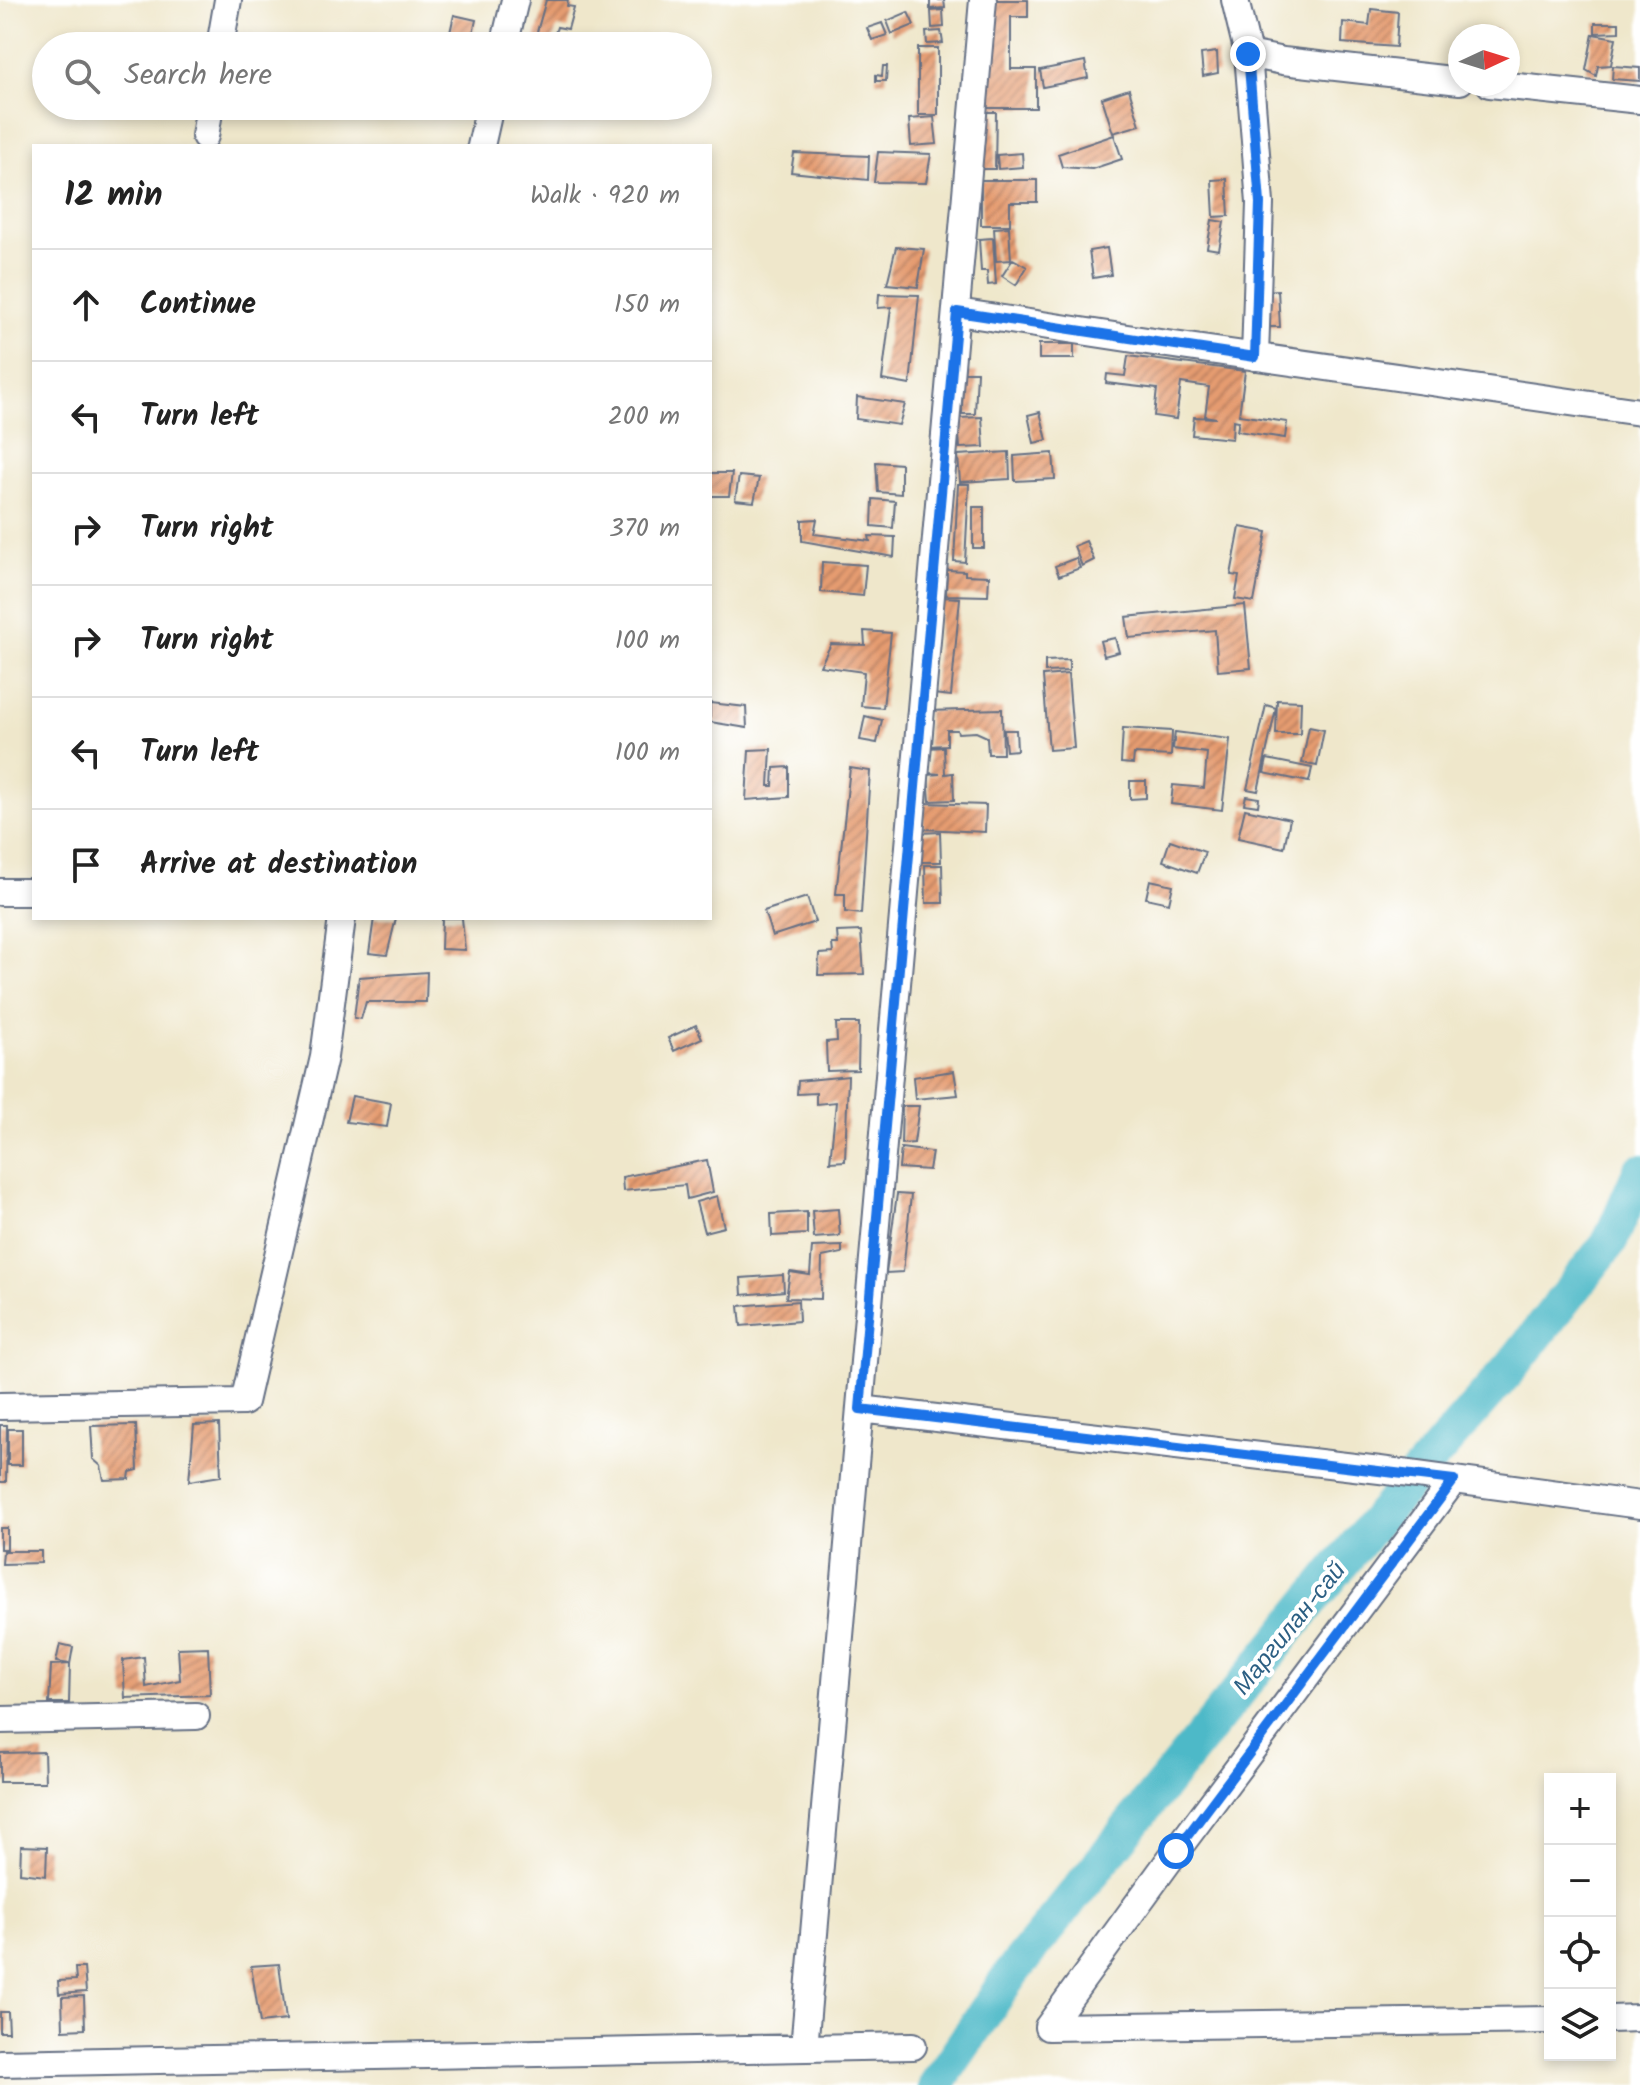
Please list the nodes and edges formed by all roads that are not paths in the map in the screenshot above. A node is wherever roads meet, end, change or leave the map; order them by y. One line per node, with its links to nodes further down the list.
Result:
1 (228, 0): 5 (street)
2 (515, 0): 6 (street)
3 (983, 0): 15 (street)
4 (1235, 0): 7 (street)
5 (222, 32)
6 (507, 32)
7 (1248, 54): 8 (street); 16 (street)
8 (1448, 80)
9 (1520, 87): 10 (street)
10 (1640, 100)
11 (208, 120): 13 (street)
12 (487, 120): 14 (street)
13 (205, 136)
14 (481, 144)
15 (957, 312): 16 (street); 22 (street)
16 (1255, 357): 17 (street)
17 (1640, 412)
18 (0, 892): 19 (street)
19 (32, 892)
20 (342, 920): 21 (street)
21 (0, 1406)
22 (860, 1409): 23 (street); 31 (street)
23 (1454, 1480): 24 (street); 29 (street)
24 (1640, 1505)
25 (196, 1716): 26 (street)
26 (0, 1720)
27 (1640, 2018): 28 (street)
28 (1616, 2019)
29 (1544, 2020)
30 (913, 2046): 31 (street)
31 (804, 2048): 32 (street)
32 (0, 2063)

